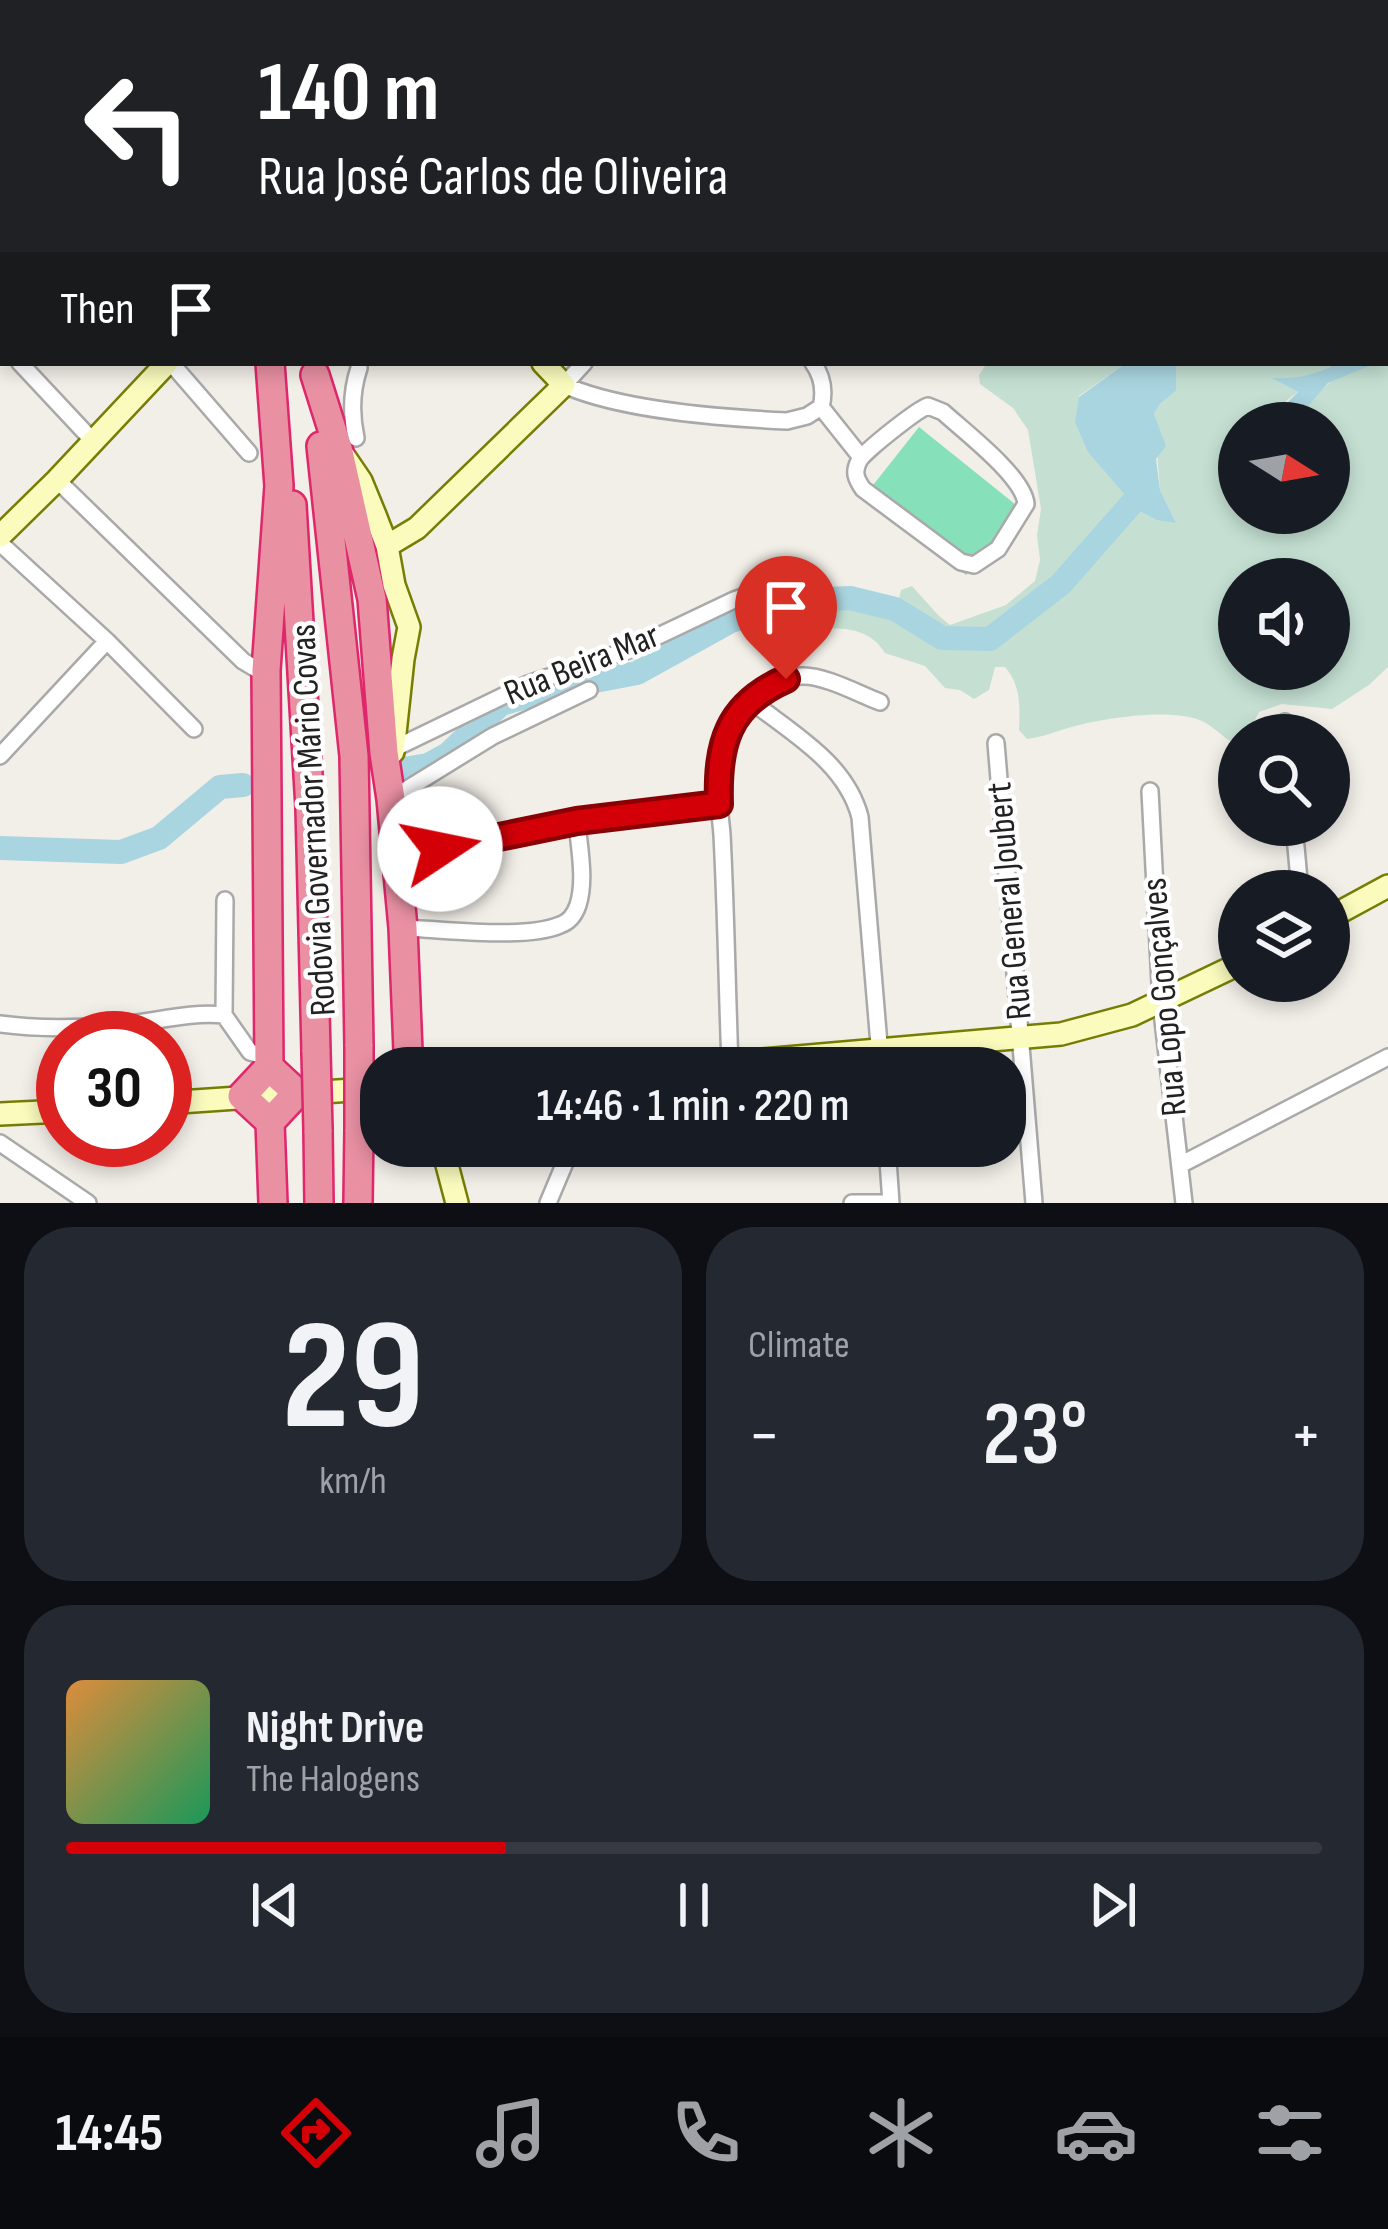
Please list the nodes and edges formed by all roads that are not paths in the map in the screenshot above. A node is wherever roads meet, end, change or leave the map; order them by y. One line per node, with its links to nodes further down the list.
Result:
1 (23, 366): 13 (street)
2 (166, 366): 13 (street)
3 (172, 366): 15 (street)
4 (270, 366): 22 (highway)
5 (280, 366): 60 (highway, Rodovia Governador Mário Covas, bridge)
6 (356, 366): 14 (street)
7 (546, 366): 11 (street)
8 (581, 366): 11 (street)
9 (816, 366): 12 (street)
10 (315, 369): 14 (highway); 61 (highway, Rodovia Governador Mário Covas, bridge)
11 (565, 385): 12 (street); 19 (street)
12 (821, 407): 16 (street)
13 (93, 441): 17 (street)
14 (347, 443): 19 (street); 29 (highway)
15 (250, 453)
16 (860, 456): 16 (street)
17 (57, 480): 18 (street); 22 (street)
18 (0, 539): 21 (street)
19 (387, 546): 29 (street)
20 (782, 583): 29 (street, Rua Beira Mar)
21 (107, 641): 26 (street); 28 (street)
22 (266, 670): 48 (highway)
23 (589, 690): 29 (street)
24 (751, 701): 25 (street); 31 (street); 45 (street)
25 (880, 702)
26 (194, 729)
27 (996, 743): 42 (street, Rua General Joubert)
28 (0, 755)
29 (390, 772): 33 (highway)
30 (1150, 790): 39 (street, Rua Lopo Gonçalves)
31 (719, 804): 32 (street); 44 (street)
32 (577, 821): 33 (street); 37 (street)
33 (397, 855): 37 (highway)
34 (1388, 886): 36 (street)
35 (225, 900): 40 (street)
36 (1350, 907)
37 (403, 928): 43 (highway)
38 (1218, 975): 39 (street)
39 (1162, 1003): 42 (street); 54 (street, Rua Lopo Gonçalves)
40 (224, 1016): 41 (street); 48 (street)
41 (0, 1024)
42 (1022, 1039): 46 (street); 66 (street, Rua General Joubert)
43 (408, 1047)
44 (729, 1047)
45 (879, 1047)
46 (962, 1047)
47 (1388, 1057): 54 (street)
48 (269, 1088): 49 (street); 50 (street); 59 (highway)
49 (360, 1088)
50 (192, 1098)
51 (36, 1112): 52 (street)
52 (0, 1114)
53 (0, 1142): 58 (street)
54 (1180, 1165): 67 (street, Rua Lopo Gonçalves)
55 (448, 1167): 62 (street)
56 (563, 1167): 63 (street)
57 (888, 1167): 65 (street)
58 (88, 1203)
59 (273, 1203)
60 (319, 1203)
61 (358, 1203)
62 (457, 1203)
63 (548, 1203)
64 (852, 1203): 65 (street)
65 (891, 1203)
66 (1034, 1203)
67 (1184, 1203)

